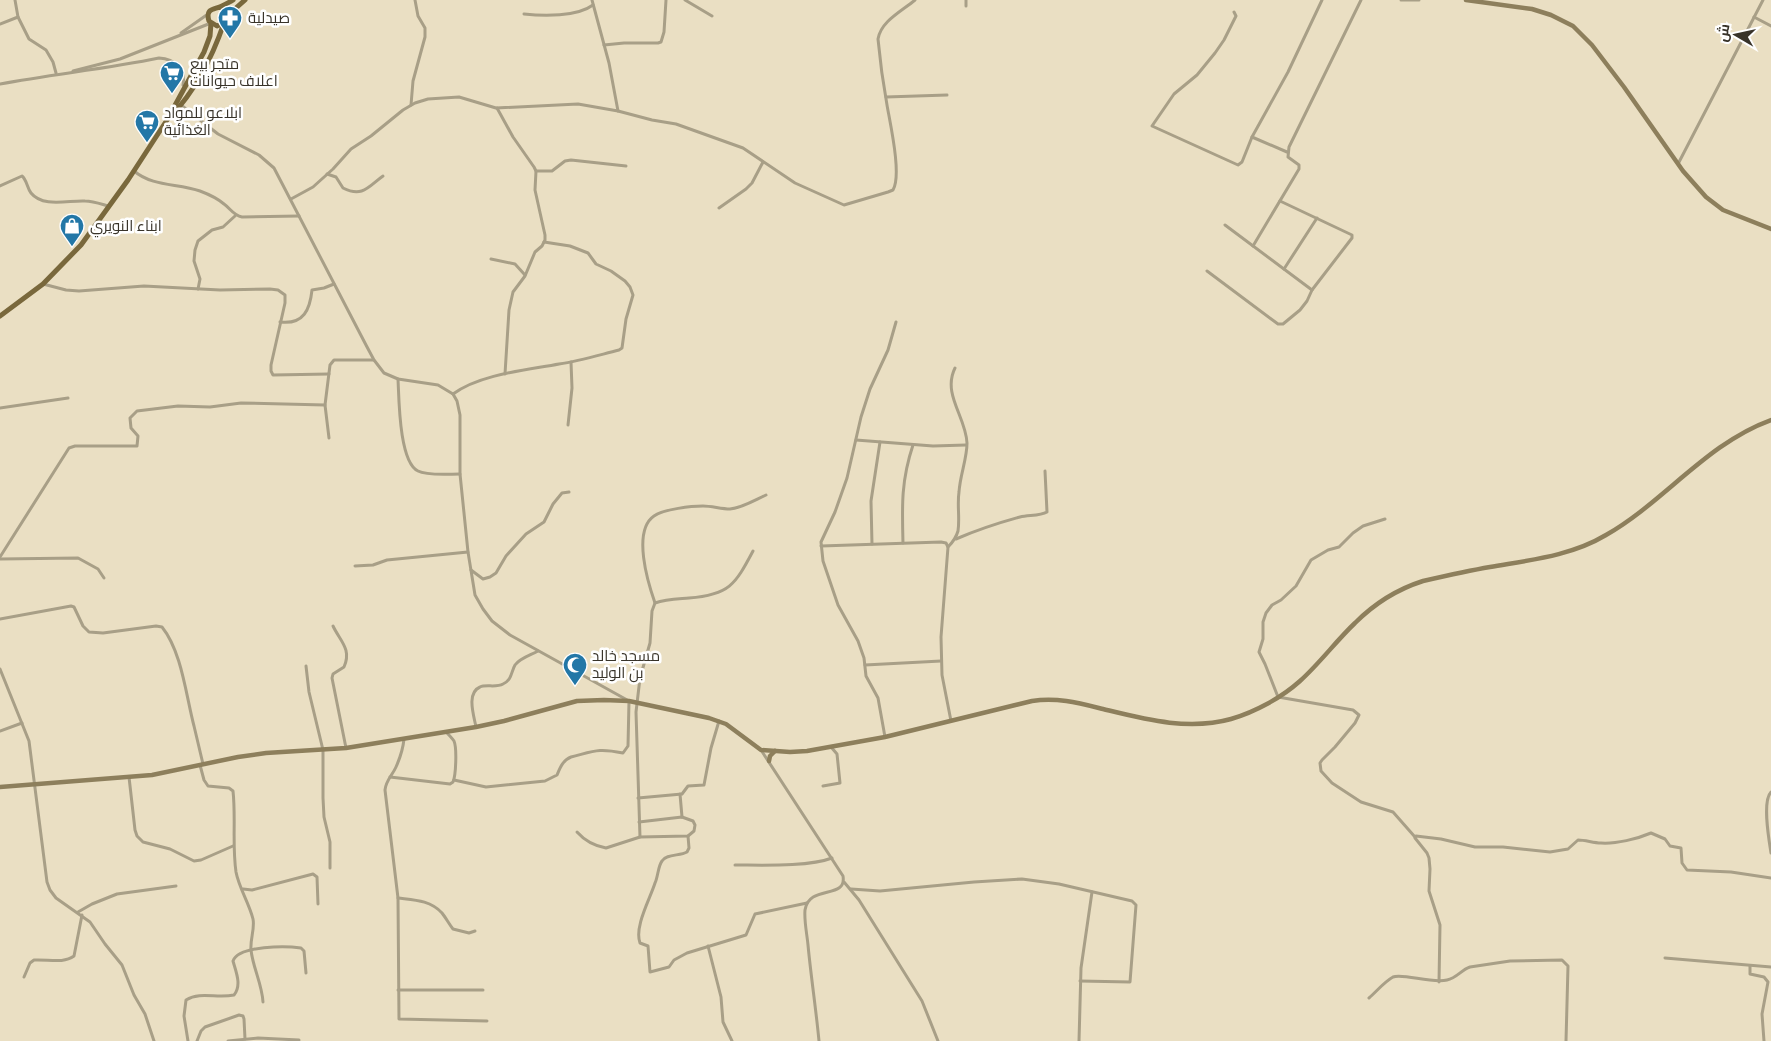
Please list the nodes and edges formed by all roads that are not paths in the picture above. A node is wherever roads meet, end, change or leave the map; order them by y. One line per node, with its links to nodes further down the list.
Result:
1 (16, 0): 25 (street)
2 (233, 0): 16 (main road)
3 (245, 0): 23 (main road)
4 (415, 0): 38 (street)
5 (592, 0): 17 (street)
6 (666, 0): 32 (street)
7 (685, 0): 24 (street)
8 (915, 0): 36 (street)
9 (966, 0): 18 (street)
10 (1322, 0): 41 (street)
11 (1361, 0): 42 (street)
12 (1401, 0): 13 (street)
13 (1419, 0)
14 (1466, 0): 44 (street)
15 (1763, 0): 26 (street)
16 (226, 2): 19 (main road)
17 (593, 5): 22 (street); 32 (street)
18 (966, 6)
19 (220, 7): 21 (main road); 23 (main road)
20 (1234, 12): 41 (street)
21 (208, 14): 27 (main road); 31 (street)
22 (524, 14)
23 (227, 16): 28 (main road)
24 (712, 16)
25 (18, 17): 29 (street); 33 (street)
26 (1754, 17): 30 (street); 44 (street)
27 (211, 23): 28 (main road); 31 (street); 37 (main road)
28 (224, 23): 37 (main road)
29 (0, 24)
30 (1771, 26)
31 (176, 36): 33 (street)
32 (604, 46): 40 (street)
33 (58, 74): 34 (street); 37 (street)
34 (0, 84)
35 (947, 95): 36 (street)
36 (886, 97): 43 (street)
37 (177, 105): 47 (main road); 51 (street)
38 (411, 105): 39 (street); 48 (street)
39 (496, 108): 40 (street); 46 (street)
40 (618, 111): 43 (street)
41 (1252, 137): 42 (street)
42 (1287, 152): 52 (street)
43 (763, 162): 54 (street)
44 (1678, 164): 59 (street)
45 (626, 166): 46 (street)
46 (536, 170): 60 (street)
47 (134, 171): 53 (main road); 55 (street)
48 (326, 174): 49 (street); 51 (street)
49 (384, 176)
50 (0, 186): 53 (street)
51 (290, 199): 56 (street)
52 (1280, 201): 57 (street); 61 (street)
53 (108, 206): 66 (main road)
54 (719, 208)
55 (235, 216): 56 (street); 68 (street)
56 (299, 216): 67 (street)
57 (1317, 218): 63 (street); 69 (street)
58 (1225, 225): 61 (street)
59 (1771, 229)
60 (544, 242): 65 (street); 74 (street)
61 (1253, 246): 63 (street)
62 (491, 260): 65 (street)
63 (1284, 269): 69 (street)
64 (1207, 271): 69 (street)
65 (525, 276): 77 (street)
66 (43, 284): 68 (street); 70 (main road)
67 (334, 284): 71 (street); 73 (street)
68 (198, 289): 71 (street)
69 (1312, 290)
70 (1, 315)
71 (280, 322): 76 (street)
72 (896, 322): 86 (street)
73 (374, 360): 76 (street); 78 (street)
74 (571, 362): 77 (street); 84 (street)
75 (955, 368): 89 (street)
76 (329, 374): 81 (street)
77 (505, 374): 79 (street)
78 (398, 379): 79 (street); 91 (street)
79 (453, 394): 91 (street)
80 (68, 398): 82 (street)
81 (326, 405): 85 (street); 102 (street)
82 (0, 408)
83 (1771, 420): 114 (street)
84 (568, 425)
85 (329, 438)
86 (856, 440): 87 (street); 98 (street)
87 (880, 442): 88 (street); 97 (street)
88 (913, 445): 89 (street); 96 (street)
89 (966, 445): 95 (street)
90 (1045, 471): 95 (street)
91 (460, 474): 101 (street)
92 (569, 492): 104 (street)
93 (766, 495): 106 (street)
94 (1385, 519): 114 (street)
95 (955, 540): 99 (street)
96 (903, 543): 97 (street); 99 (street)
97 (872, 544): 98 (street)
98 (822, 546): 111 (street)
99 (948, 547): 110 (street)
100 (753, 551): 106 (street)
101 (468, 552): 103 (street); 104 (street)
102 (0, 558): 105 (street)
103 (355, 566)
104 (470, 570): 109 (street)
105 (104, 578)
106 (655, 603): 116 (street)
107 (0, 620): 131 (street)
108 (333, 626): 126 (street)
109 (539, 651): 115 (street); 120 (street)
110 (942, 660): 111 (street); 118 (street)
111 (865, 665): 123 (street)
112 (306, 666): 127 (street)
113 (0, 669): 119 (street)
114 (1278, 697): 118 (street); 145 (street)
115 (629, 701): 116 (street); 120 (street); 134 (street)
116 (636, 703): 117 (street); 140 (street)
117 (719, 721): 128 (street); 139 (street)
118 (951, 721): 123 (street)
119 (22, 723): 121 (street); 135 (street)
120 (476, 727): 122 (street)
121 (0, 731)
122 (446, 732): 124 (street); 134 (street)
123 (885, 737): 125 (street)
124 (404, 739): 126 (street); 133 (street)
125 (830, 747): 129 (street); 136 (street)
126 (346, 748): 127 (street)
127 (323, 750): 131 (street); 151 (street)
128 (761, 750): 129 (street); 130 (street)
129 (775, 751): 130 (street)
130 (769, 761): 149 (street)
131 (201, 764): 132 (street); 147 (street)
132 (129, 776): 135 (street); 147 (street)
133 (390, 777): 134 (street); 158 (street)
134 (454, 780)
135 (34, 784): 137 (street); 161 (street)
136 (822, 786)
137 (0, 787)
138 (1771, 792): 148 (street)
139 (680, 794): 140 (street); 141 (street)
140 (638, 798): 142 (street)
141 (682, 818): 142 (street); 144 (street)
142 (639, 822): 146 (street)
143 (578, 832): 146 (street)
144 (688, 836): 146 (street); 164 (street)
145 (1415, 837): 152 (street); 172 (street)
146 (640, 838)
147 (233, 846): 155 (street)
148 (1771, 853)
149 (832, 858): 150 (street); 153 (street)
150 (735, 865)
151 (330, 868)
152 (1771, 878)
153 (844, 882): 156 (street); 159 (street)
154 (176, 886): 161 (street)
155 (242, 888): 160 (street); 165 (street)
156 (851, 889): 157 (street); 186 (street)
157 (1092, 892): 171 (street); 171 (street)
158 (398, 898): 163 (street); 173 (street)
159 (807, 903): 164 (street); 185 (street)
160 (318, 904)
161 (78, 912): 162 (street)
162 (82, 915): 170 (street); 180 (street)
163 (475, 931)
164 (708, 946): 184 (street)
165 (251, 950): 169 (street); 176 (street); 181 (street)
166 (1665, 958): 167 (street)
167 (1750, 966): 168 (street); 189 (street)
168 (1771, 967)
169 (306, 974)
170 (24, 977)
171 (1080, 981): 187 (street)
172 (1439, 982): 175 (street); 188 (street)
173 (398, 990): 174 (street); 177 (street)
174 (484, 990)
175 (1369, 998)
176 (263, 1002)
177 (487, 1020)
178 (246, 1039): 179 (street); 182 (street); 183 (street)
179 (299, 1040)
180 (154, 1041)
181 (188, 1041)
182 (197, 1041)
183 (228, 1041)
184 (732, 1041)
185 (820, 1041)
186 (938, 1041)
187 (1079, 1041)
188 (1566, 1041)
189 (1764, 1041)

